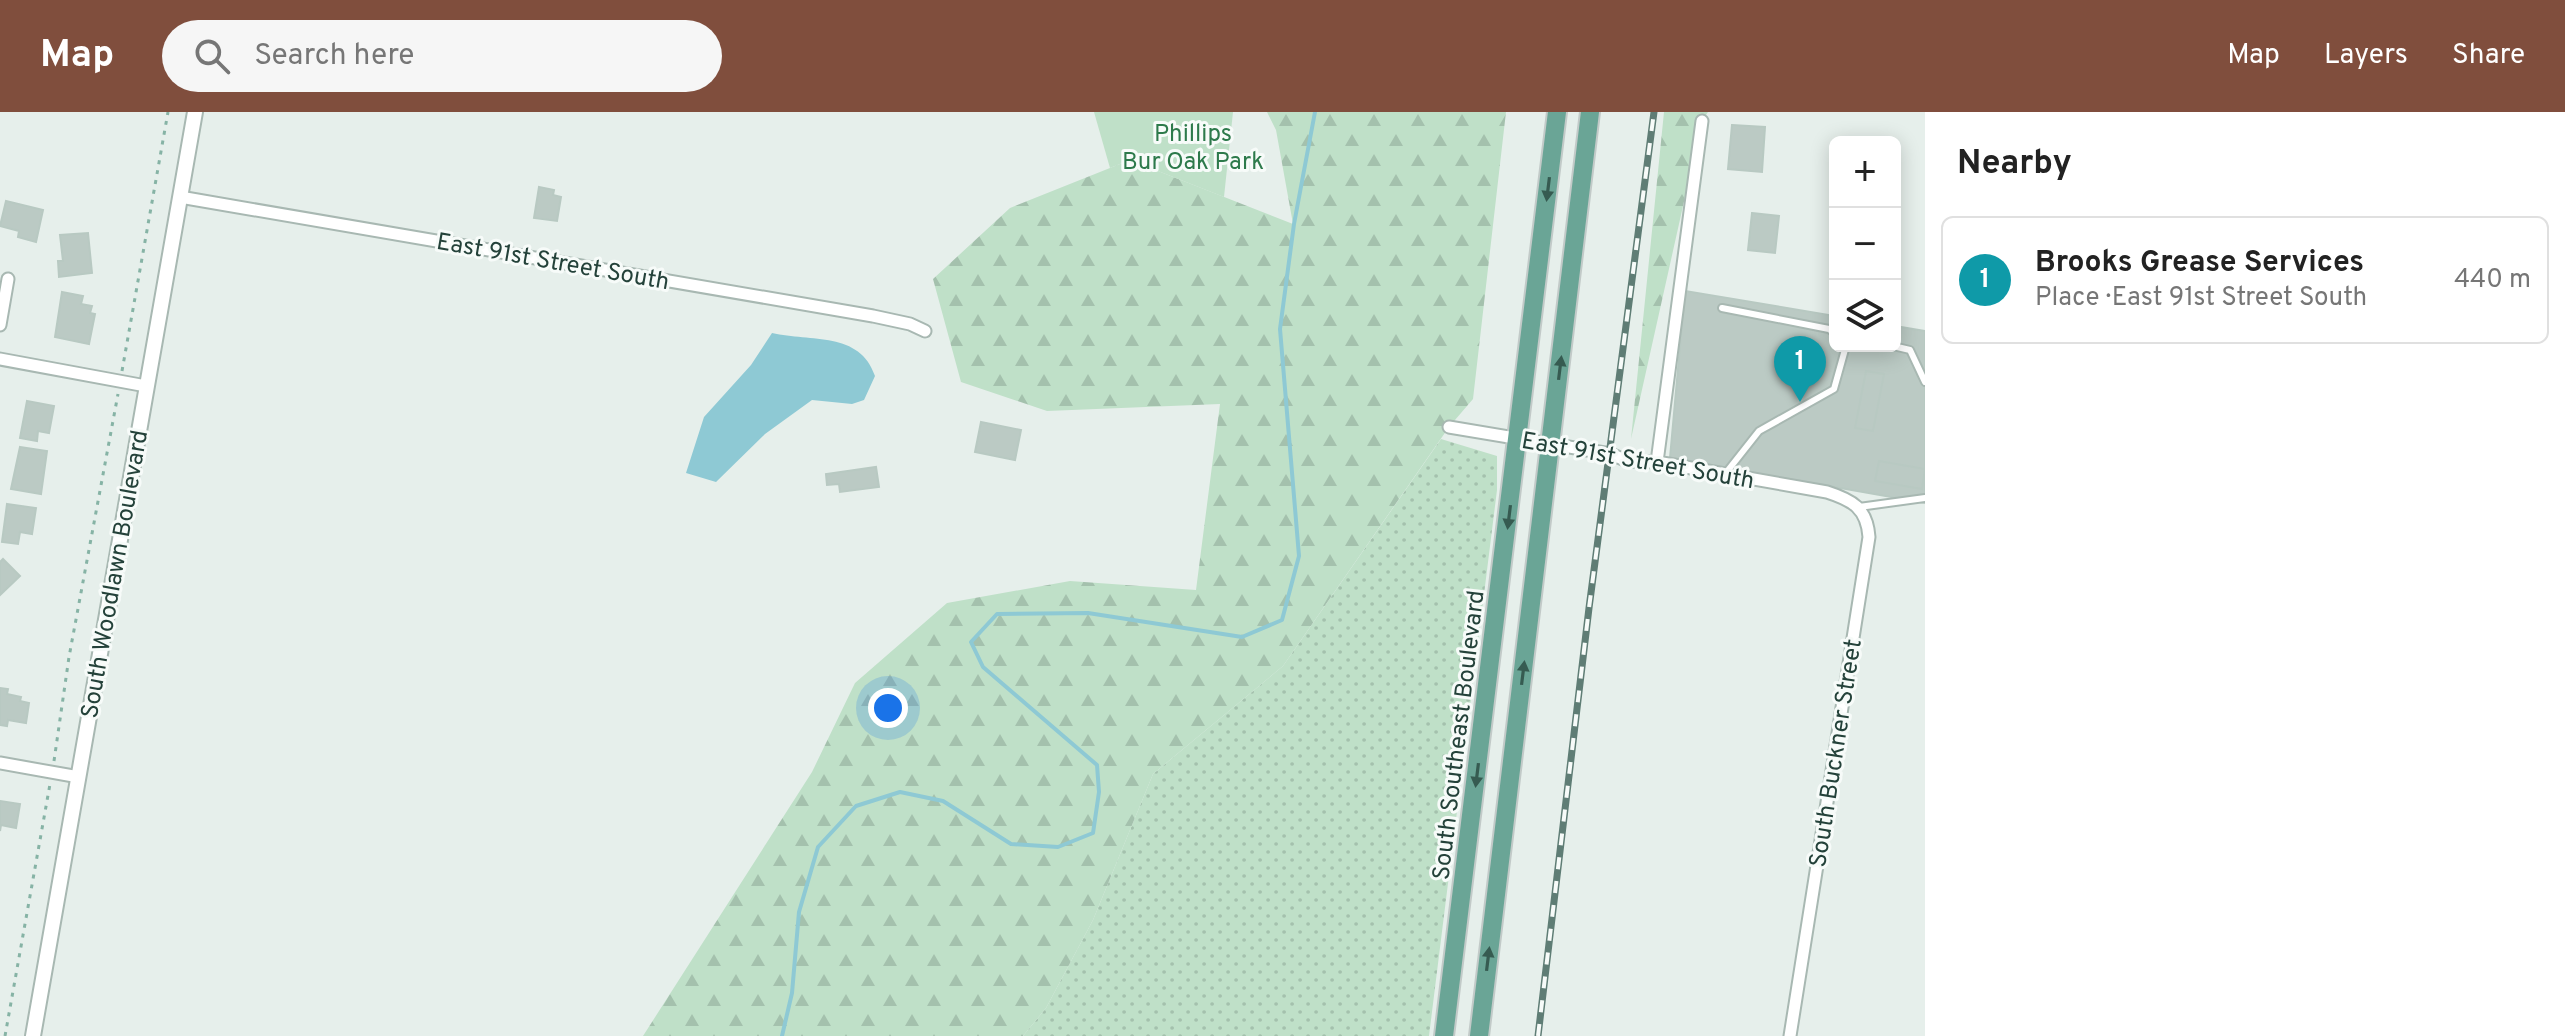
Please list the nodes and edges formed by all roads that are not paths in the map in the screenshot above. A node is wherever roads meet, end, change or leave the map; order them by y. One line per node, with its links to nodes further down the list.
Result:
1 (195, 112): 5 (street, South Woodlawn Boulevard)
2 (1557, 112): 17 (main road, South Southeast Boulevard, one-way to 17)
3 (1590, 112): 18 (main road, one-way to 3)
4 (1704, 116): 19 (street)
5 (180, 197): 10 (street, East 91st Street South); 15 (street, South Woodlawn Boulevard)
6 (8, 279): 8 (street)
7 (1722, 308): 9 (lane)
8 (0, 325)
9 (1829, 329)
10 (925, 331)
11 (1901, 348): 14 (lane)
12 (1844, 352): 20 (lane)
13 (0, 359): 15 (street)
14 (1925, 382)
15 (146, 386): 24 (street, South Woodlawn Boulevard)
16 (1449, 427): 17 (street, East 91st Street South)
17 (1519, 439): 18 (street, East 91st Street South); 26 (main road, South Southeast Boulevard, one-way to 26)
18 (1551, 445): 19 (street, East 91st Street South); 27 (main road, one-way to 18)
19 (1657, 462): 20 (street, East 91st Street South)
20 (1725, 474): 22 (street, East 91st Street South)
21 (1925, 498): 22 (lane)
22 (1859, 507): 28 (street, South Buckner Street)
23 (0, 763): 24 (street)
24 (79, 777): 25 (street, South Woodlawn Boulevard)
25 (33, 1036)
26 (1444, 1036)
27 (1479, 1036)
28 (1790, 1036)

